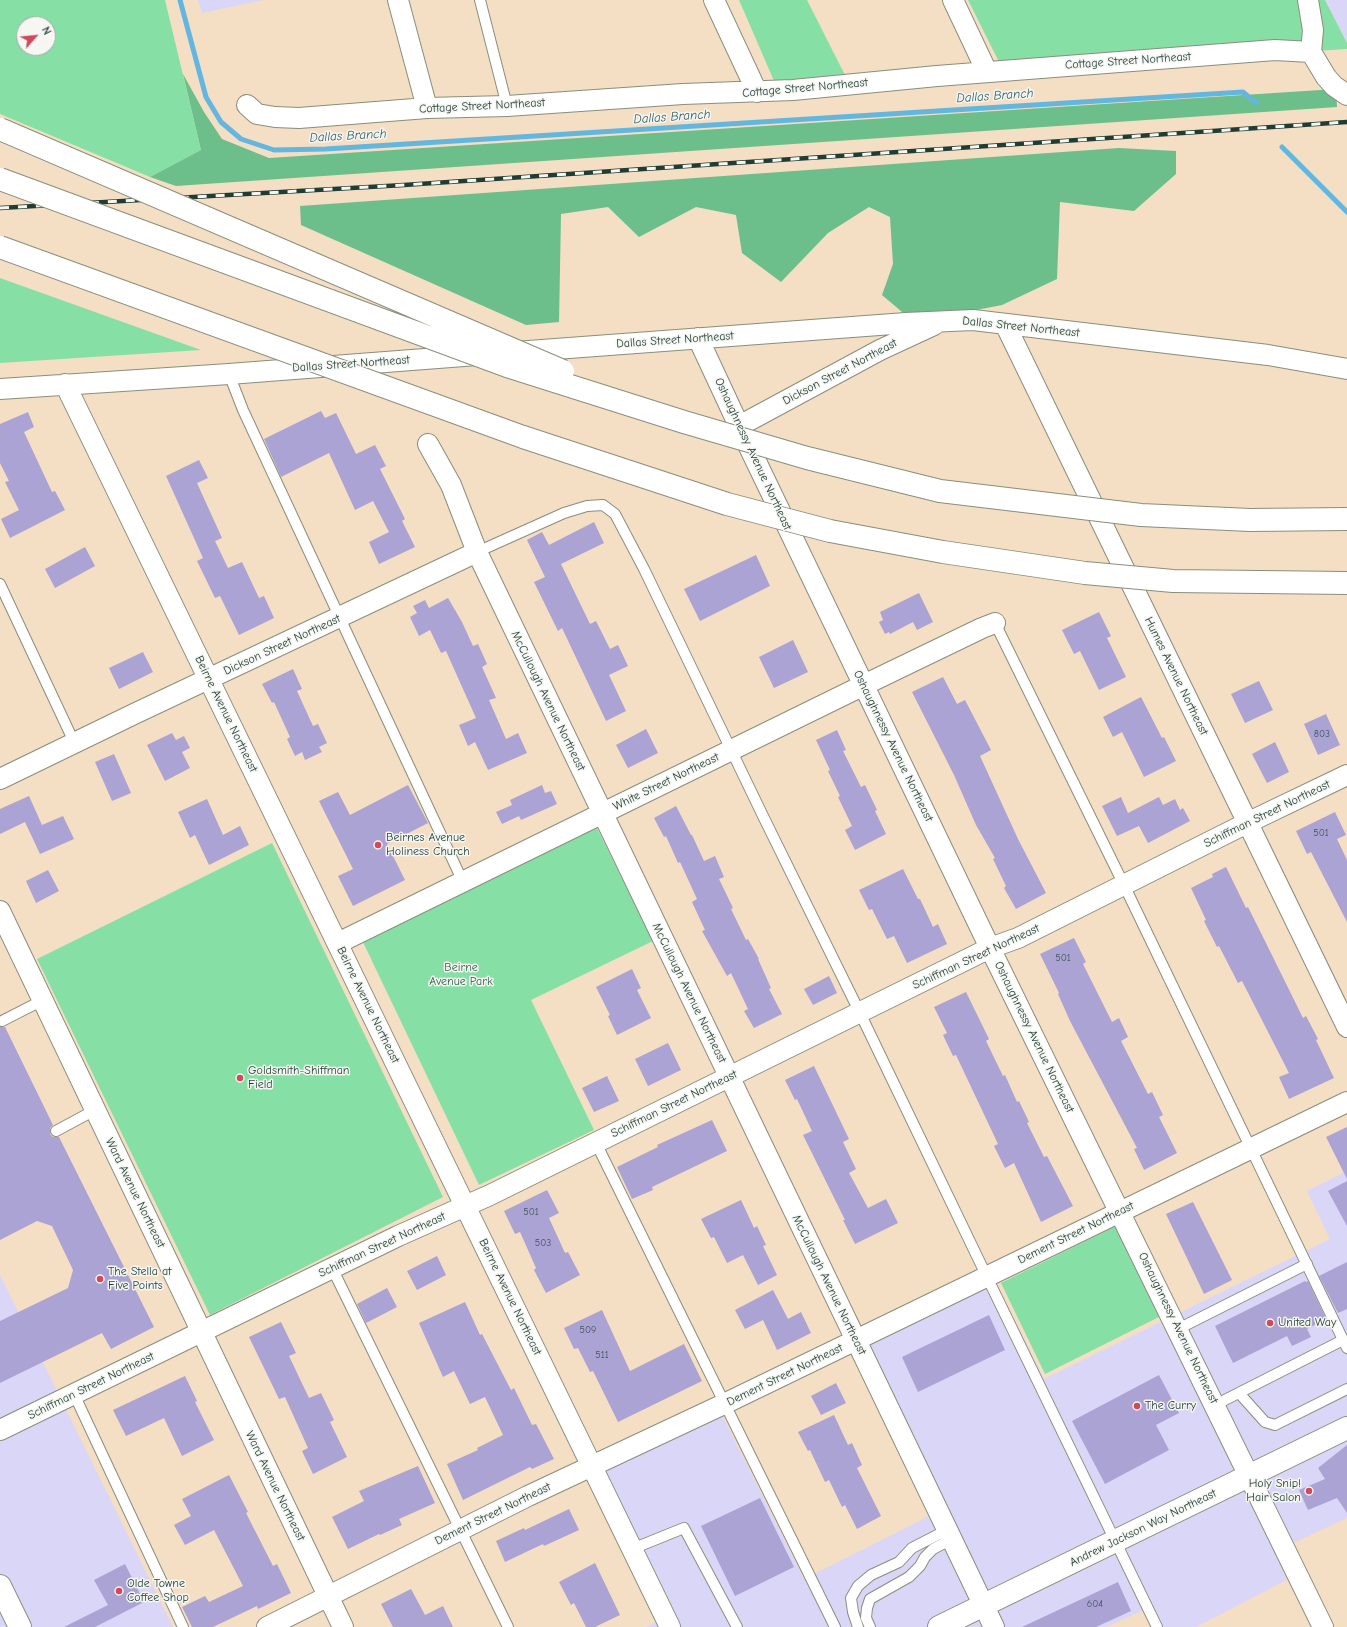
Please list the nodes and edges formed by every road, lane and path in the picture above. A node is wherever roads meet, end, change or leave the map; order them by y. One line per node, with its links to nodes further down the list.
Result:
1 (398, 0): 12 (street)
2 (480, 0): 11 (lane)
3 (714, 0): 8 (street)
4 (953, 0): 7 (street)
5 (1308, 0): 6 (street)
6 (1311, 52): 7 (street, Cottage Street Northeast); 9 (street)
7 (987, 72): 8 (street, Cottage Street Northeast)
8 (757, 92): 11 (street, Cottage Street Northeast)
9 (1347, 95)
10 (247, 105): 12 (street, Cottage Street Northeast)
11 (507, 106): 12 (street, Cottage Street Northeast)
12 (427, 108)
13 (0, 129): 23 (main road, bridge)
14 (0, 180): 23 (main road, bridge)
15 (0, 246): 28 (main road, bridge)
16 (942, 322): 17 (street, Dallas Street Northeast); 18 (street, Dallas Street Northeast); 24 (street, Dickson Street Northeast)
17 (1005, 324): 19 (street, Dallas Street Northeast); 39 (street, Humes Avenue Northeast)
18 (698, 338): 20 (street, Dallas Street Northeast); 24 (street, Oshaughnessy Avenue Northeast)
19 (1344, 373)
20 (229, 374): 21 (street, Dallas Street Northeast); 30 (lane)
21 (65, 384): 22 (street, Dallas Street Northeast); 32 (street, Beirne Avenue Northeast)
22 (0, 389)
23 (684, 422): 26 (main road, bridge)
24 (739, 426): 33 (street, Oshaughnessy Avenue Northeast)
25 (428, 444): 27 (street, McCullough Avenue Northeast)
26 (1347, 519)
27 (477, 552): 30 (street, Dickson Street Northeast); 35 (lane); 38 (street, McCullough Avenue Northeast)
28 (1347, 583)
29 (0, 584): 34 (lane)
30 (340, 617): 32 (street, Dickson Street Northeast); 40 (lane)
31 (995, 623): 33 (street, White Street Northeast); 41 (lane)
32 (209, 679): 34 (street, Dickson Street Northeast); 43 (street, Beirne Avenue Northeast)
33 (864, 685): 35 (street, White Street Northeast); 44 (street, Oshaughnessy Avenue Northeast)
34 (74, 742): 37 (street, Dickson Street Northeast)
35 (732, 750): 38 (street, White Street Northeast); 46 (lane)
36 (1347, 775): 39 (street, Schiffman Street Northeast)
37 (0, 779)
38 (602, 814): 40 (street, White Street Northeast); 49 (street, McCullough Avenue Northeast)
39 (1247, 823): 41 (street, Schiffman Street Northeast); 48 (street, Humes Avenue Northeast)
40 (463, 882): 43 (street, White Street Northeast)
41 (1124, 885): 44 (street, Schiffman Street Northeast); 54 (lane)
42 (0, 911): 45 (street, Ward Avenue Northeast)
43 (338, 943): 55 (street, Beirne Avenue Northeast)
44 (990, 948): 46 (street, Schiffman Street Northeast); 56 (street, Oshaughnessy Avenue Northeast)
45 (43, 1000): 47 (lane); 51 (street, Ward Avenue Northeast)
46 (860, 1013): 49 (street, Schiffman Street Northeast); 59 (lane)
47 (2, 1021)
48 (1347, 1027)
49 (729, 1077): 53 (street, Schiffman Street Northeast); 62 (street, McCullough Avenue Northeast)
50 (1347, 1102): 54 (street, Dement Street Northeast)
51 (95, 1110): 52 (lane); 61 (street, Ward Avenue Northeast)
52 (56, 1131)
53 (596, 1143): 55 (street, Schiffman Street Northeast); 67 (lane)
54 (1252, 1148): 56 (street, Dement Street Northeast); 57 (lane)
55 (466, 1206): 58 (street, Schiffman Street Northeast); 71 (street, Beirne Avenue Northeast)
56 (1120, 1212): 59 (street, Dement Street Northeast); 60 (street, Oshaughnessy Avenue Northeast)
57 (1307, 1264): 60 (lane); 63 (lane)
58 (332, 1268): 61 (street, Schiffman Street Northeast); 73 (lane)
59 (986, 1277): 62 (street, Dement Street Northeast); 75 (lane)
60 (1178, 1329): 68 (street, Oshaughnessy Avenue Northeast)
61 (202, 1332): 66 (street, Schiffman Street Northeast); 78 (street, Ward Avenue Northeast)
62 (856, 1340): 67 (street, Dement Street Northeast); 74 (street, McCullough Avenue Northeast)
63 (1345, 1344): 65 (lane)
64 (1347, 1389): 65 (lane)
65 (1239, 1392): 68 (lane)
66 (74, 1394): 70 (street, Schiffman Street Northeast); 81 (lane)
67 (724, 1404): 71 (street, Dement Street Northeast); 87 (lane)
68 (1215, 1405): 72 (street, Oshaughnessy Avenue Northeast)
69 (1347, 1428): 72 (main road, Andrew Jackson Way Northeast)
70 (0, 1430)
71 (592, 1466): 73 (street, Dement Street Northeast); 76 (street, Beirne Avenue Northeast)
72 (1250, 1475): 75 (main road, Andrew Jackson Way Northeast); 93 (street, Oshaughnessy Avenue Northeast)
73 (460, 1530): 78 (street, Dement Street Northeast); 84 (lane)
74 (949, 1535): 79 (street, McCullough Avenue Northeast); 88 (lane); 89 (lane)
75 (1115, 1541): 79 (main road, Andrew Jackson Way Northeast); 92 (lane)
76 (632, 1549): 85 (street, Beirne Avenue Northeast); 86 (lane)
77 (0, 1586): 80 (main road)
78 (328, 1597): 82 (street, Dement Street Northeast); 83 (street, Ward Avenue Northeast)
79 (983, 1605): 90 (main road, Andrew Jackson Way Northeast); 91 (street, McCullough Avenue Northeast)
80 (20, 1627)
81 (183, 1627)
82 (266, 1627)
83 (343, 1627)
84 (508, 1627)
85 (670, 1627)
86 (737, 1627)
87 (835, 1627)
88 (858, 1627)
89 (870, 1627)
90 (939, 1627)
91 (994, 1627)
92 (1157, 1627)
93 (1323, 1627)

